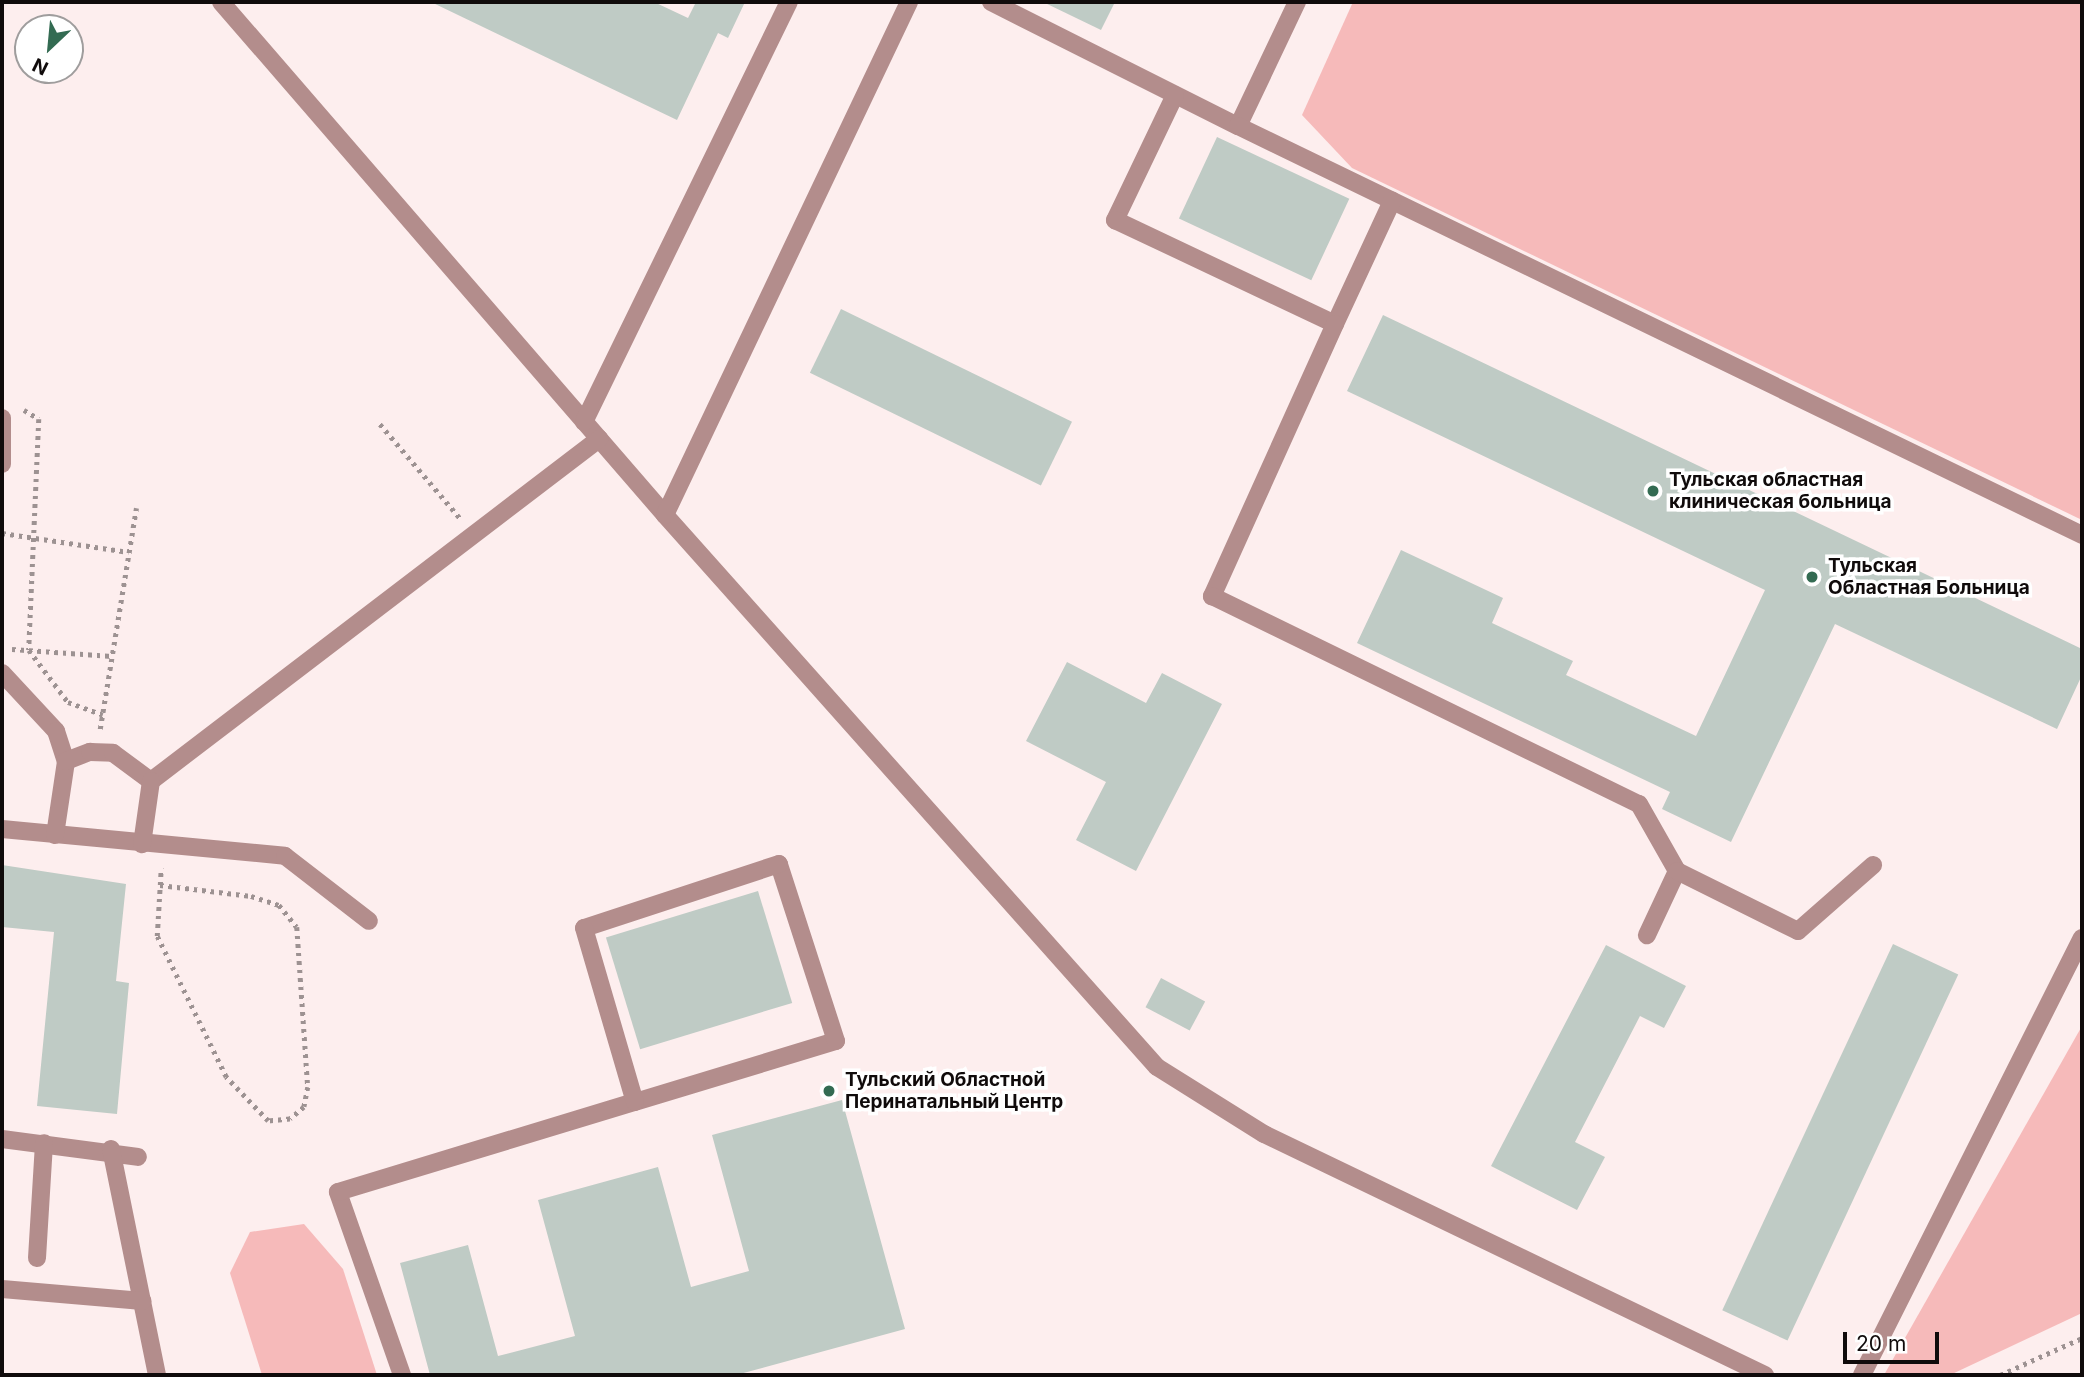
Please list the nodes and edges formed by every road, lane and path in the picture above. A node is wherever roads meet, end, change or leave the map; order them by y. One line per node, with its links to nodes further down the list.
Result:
1 (221, 2): 11 (lane)
2 (789, 2): 11 (lane)
3 (909, 2): 16 (lane)
4 (990, 2): 6 (lane)
5 (1297, 2): 7 (lane)
6 (1175, 95): 7 (lane); 9 (lane)
7 (1238, 126): 8 (lane)
8 (1392, 201): 9 (lane); 19 (lane)
9 (1335, 324): 34 (lane)
10 (3, 418): 14 (lane); 20 (path)
11 (584, 422): 13 (lane)
12 (380, 424): 18 (path)
13 (599, 439): 16 (lane); 18 (lane)
14 (2, 464)
15 (136, 508): 21 (path)
16 (665, 515): 50 (lane)
17 (2, 533): 20 (path)
18 (474, 535): 29 (lane)
19 (2082, 535)
20 (31, 537): 21 (path); 23 (path)
21 (129, 552): 24 (path)
22 (2, 648): 23 (path)
23 (29, 650): 24 (path); 26 (path)
24 (112, 656): 26 (path)
25 (2, 673): 28 (lane)
26 (103, 715): 27 (path)
27 (97, 752): 28 (lane); 29 (lane)
28 (66, 761): 31 (lane)
29 (151, 781): 32 (lane)
30 (2, 829): 31 (lane)
31 (55, 835): 32 (lane)
32 (142, 844): 36 (lane)
33 (1873, 865): 34 (lane)
34 (1676, 871): 37 (lane)
35 (160, 884): 35 (path)
36 (369, 921)
37 (1647, 935)
38 (2082, 938): 51 (lane)
39 (635, 1102): 39 (lane); 49 (lane)
40 (2, 1139): 41 (lane)
41 (44, 1143): 42 (lane); 44 (lane)
42 (111, 1149): 43 (lane); 46 (lane)
43 (138, 1157)
44 (37, 1258)
45 (2, 1289): 46 (lane)
46 (142, 1301): 48 (lane)
47 (2082, 1338): 52 (path)
48 (157, 1375)
49 (402, 1375)
50 (1765, 1375)
51 (1862, 1375)
52 (2000, 1375)

